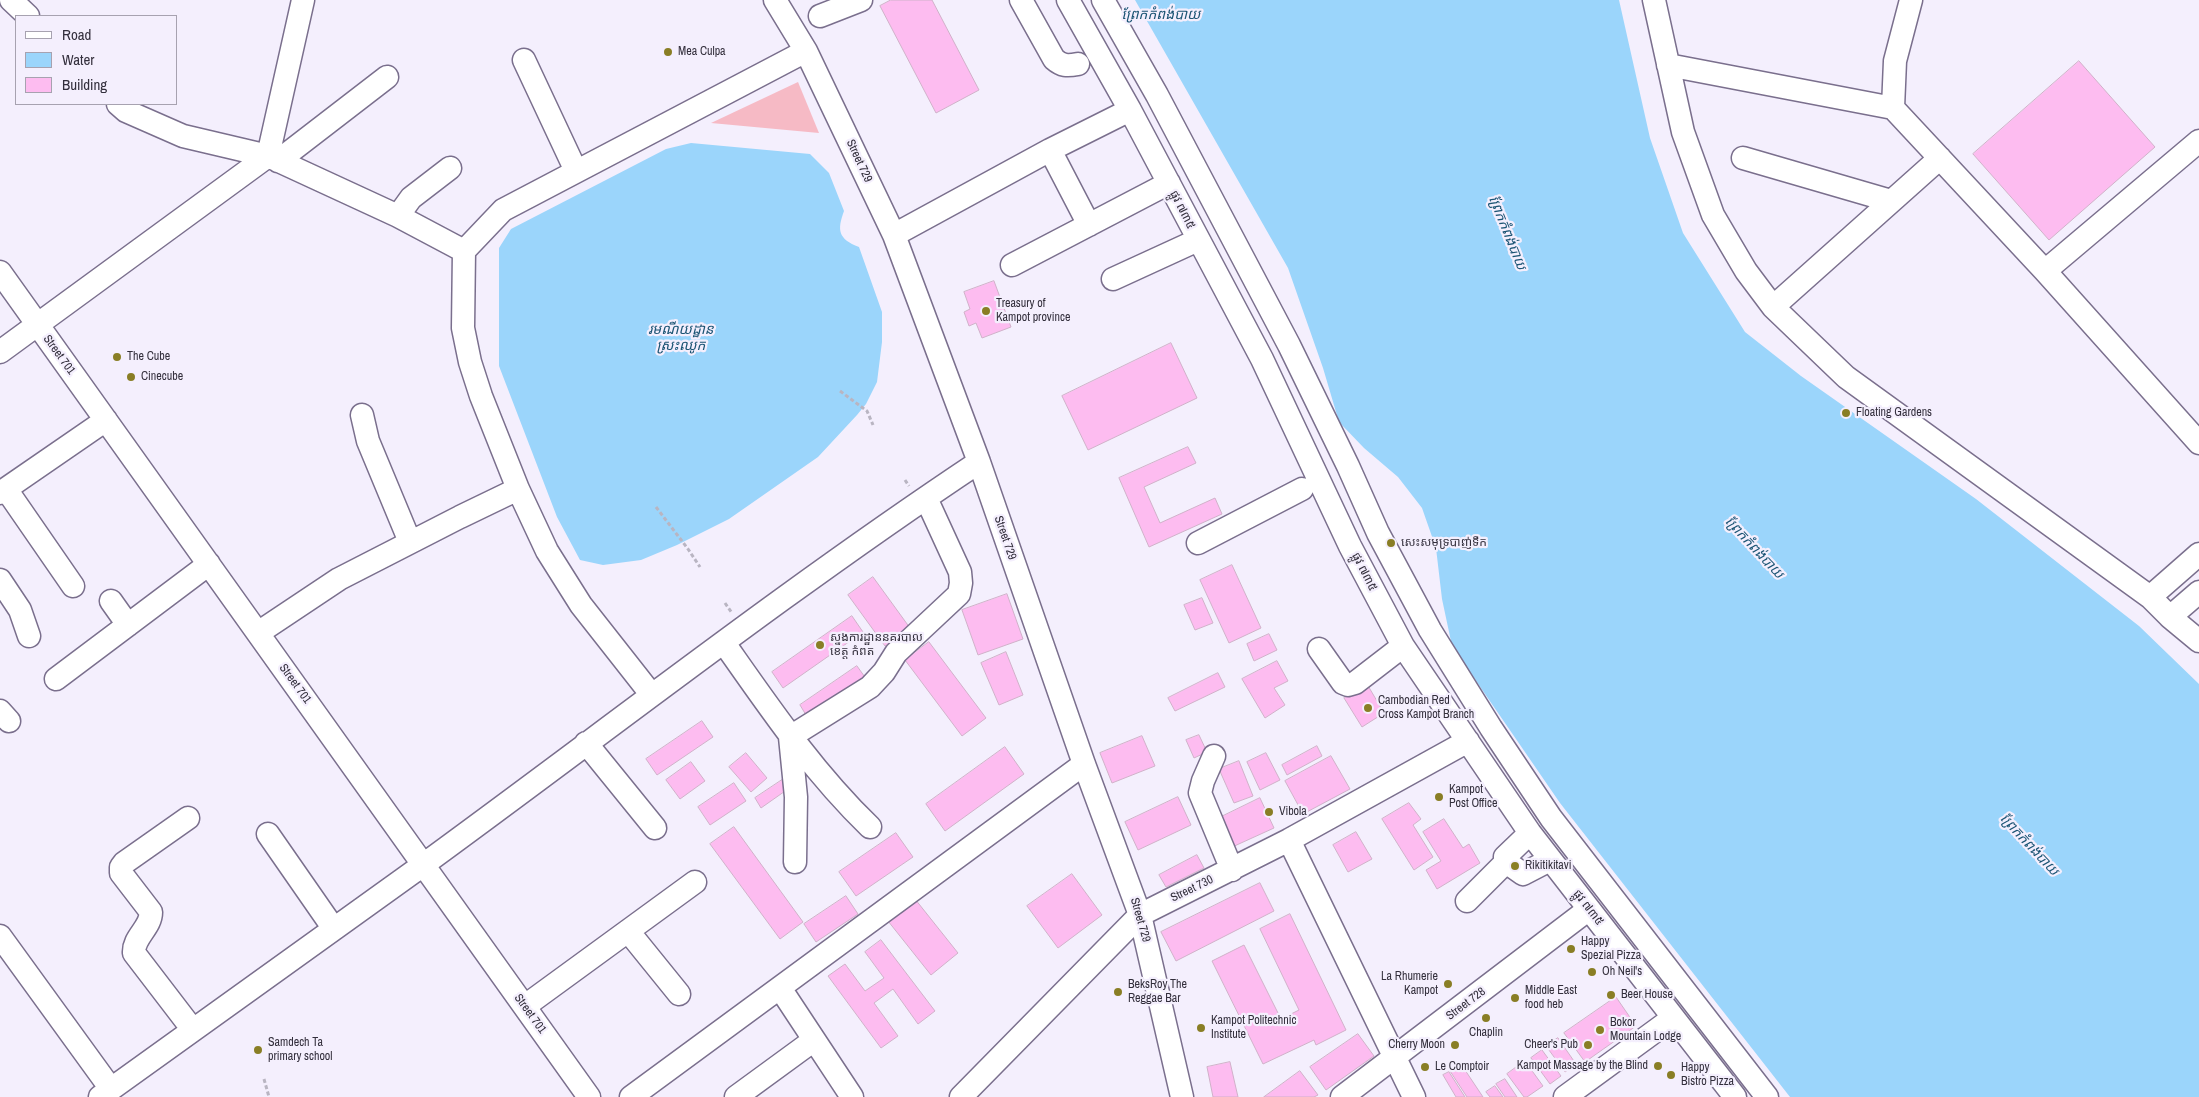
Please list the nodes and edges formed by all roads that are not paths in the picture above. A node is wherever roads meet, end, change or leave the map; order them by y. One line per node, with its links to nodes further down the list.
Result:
1 (11, 0): 10 (street)
2 (303, 0): 22 (street)
3 (775, 0): 11 (street, Street 729)
4 (861, 0): 11 (street)
5 (1021, 0): 13 (street)
6 (1068, 0): 13 (street, ផ្លូវ ៧៣៥)
7 (1103, 0): 109 (street)
8 (1654, 0): 15 (street)
9 (1911, 0): 18 (street)
10 (27, 15)
11 (808, 22): 12 (street, Street 729)
12 (806, 51): 26 (street); 31 (street, Street 729)
13 (1087, 59): 19 (street, ផ្លូវ ៧៣៥)
14 (524, 60): 26 (street)
15 (1668, 65): 18 (street); 38 (street)
16 (388, 77): 22 (street)
17 (119, 105): 22 (street)
18 (1893, 108): 24 (street)
19 (1130, 110): 21 (street); 27 (street, ផ្លូវ ៧៣៥)
20 (2199, 141): 35 (street)
21 (1050, 150): 30 (street); 31 (street)
22 (273, 158): 29 (street); 39 (street)
23 (1743, 158): 28 (street)
24 (1940, 158): 28 (street); 35 (street)
25 (450, 168): 29 (street)
26 (576, 171): 33 (street)
27 (1169, 183): 30 (street); 32 (street, ផ្លូវ ៧៣៥)
28 (1891, 202): 38 (street)
29 (398, 216): 33 (street)
30 (1089, 224): 34 (street)
31 (894, 235): 44 (street, Street 729)
32 (1198, 240): 37 (street); 45 (street, ផ្លូវ ៧៣៥)
33 (464, 251): 46 (street)
34 (1012, 265)
35 (2045, 271): 43 (street)
36 (0, 272): 39 (street, Street 701)
37 (1113, 279)
38 (1773, 307): 56 (street)
39 (38, 324): 40 (street); 42 (street, Street 701)
40 (0, 352)
41 (362, 414): 49 (street)
42 (106, 420): 47 (street); 52 (street, Street 701)
43 (2199, 442)
44 (979, 462): 48 (street); 72 (street, Street 729)
45 (1312, 484): 50 (street); 64 (street, ផ្លូវ ៧៣៥)
46 (518, 490): 49 (street); 67 (street)
47 (3, 491): 54 (street)
48 (926, 498): 63 (street); 68 (street)
49 (410, 542): 60 (street)
50 (1198, 543)
51 (2199, 554): 56 (street)
52 (209, 564): 59 (street); 60 (street, Street 701)
53 (0, 580): 61 (street)
54 (73, 586)
55 (2199, 592): 58 (street)
56 (2150, 597): 58 (street)
57 (111, 601): 59 (street)
58 (2170, 617): 62 (street)
59 (128, 625): 66 (street)
60 (258, 633): 82 (street, Street 701)
61 (29, 636)
62 (2199, 641)
63 (724, 643): 67 (street); 68 (street)
64 (1403, 646): 65 (street); 69 (street, ផ្លូវ ៧៣៥)
65 (1319, 649)
66 (56, 679)
67 (651, 694): 70 (street)
68 (790, 737): 74 (street); 80 (street)
69 (1468, 741): 76 (street, ផ្លូវ ៧៣៥); 78 (street, Street 730)
70 (586, 743): 75 (street); 82 (street)
71 (1214, 756): 83 (street)
72 (1084, 764): 87 (street, Street 729); 91 (street)
73 (188, 818): 95 (street)
74 (870, 827)
75 (655, 828)
76 (1530, 833): 79 (street, ផ្លូវ ៧៣៥); 81 (street)
77 (268, 834): 88 (street)
78 (1289, 840): 83 (street, Street 730); 97 (street)
79 (1550, 860): 81 (street); 86 (street, ផ្លូវ ៧៣៥)
80 (795, 862)
81 (1506, 862): 85 (street)
82 (424, 865): 88 (street); 93 (street, Street 701)
83 (1232, 870): 87 (street, Street 730)
84 (695, 882): 89 (street)
85 (1467, 901)
86 (1589, 910): 94 (street, ផ្លូវ ៧៣៥); 97 (street, Street 728)
87 (1140, 915): 103 (street, Street 730); 104 (street, Street 729)
88 (334, 929): 95 (street)
89 (628, 931): 92 (street); 93 (street)
90 (0, 936): 98 (street)
91 (780, 988): 96 (street); 100 (street)
92 (679, 994)
93 (525, 1006): 99 (street, Street 701)
94 (1673, 1018): 107 (street); 108 (street, ផ្លូវ ៧៣៥)
95 (193, 1030): 98 (street)
96 (814, 1040): 101 (street); 102 (street)
97 (1395, 1058): 105 (street, Street 728); 106 (street)
98 (106, 1093)
99 (590, 1097)
100 (631, 1097)
101 (736, 1097)
102 (852, 1097)
103 (961, 1097)
104 (1182, 1097)
105 (1342, 1097)
106 (1414, 1097)
107 (1565, 1097)
108 (1735, 1097)
109 (1767, 1097)

